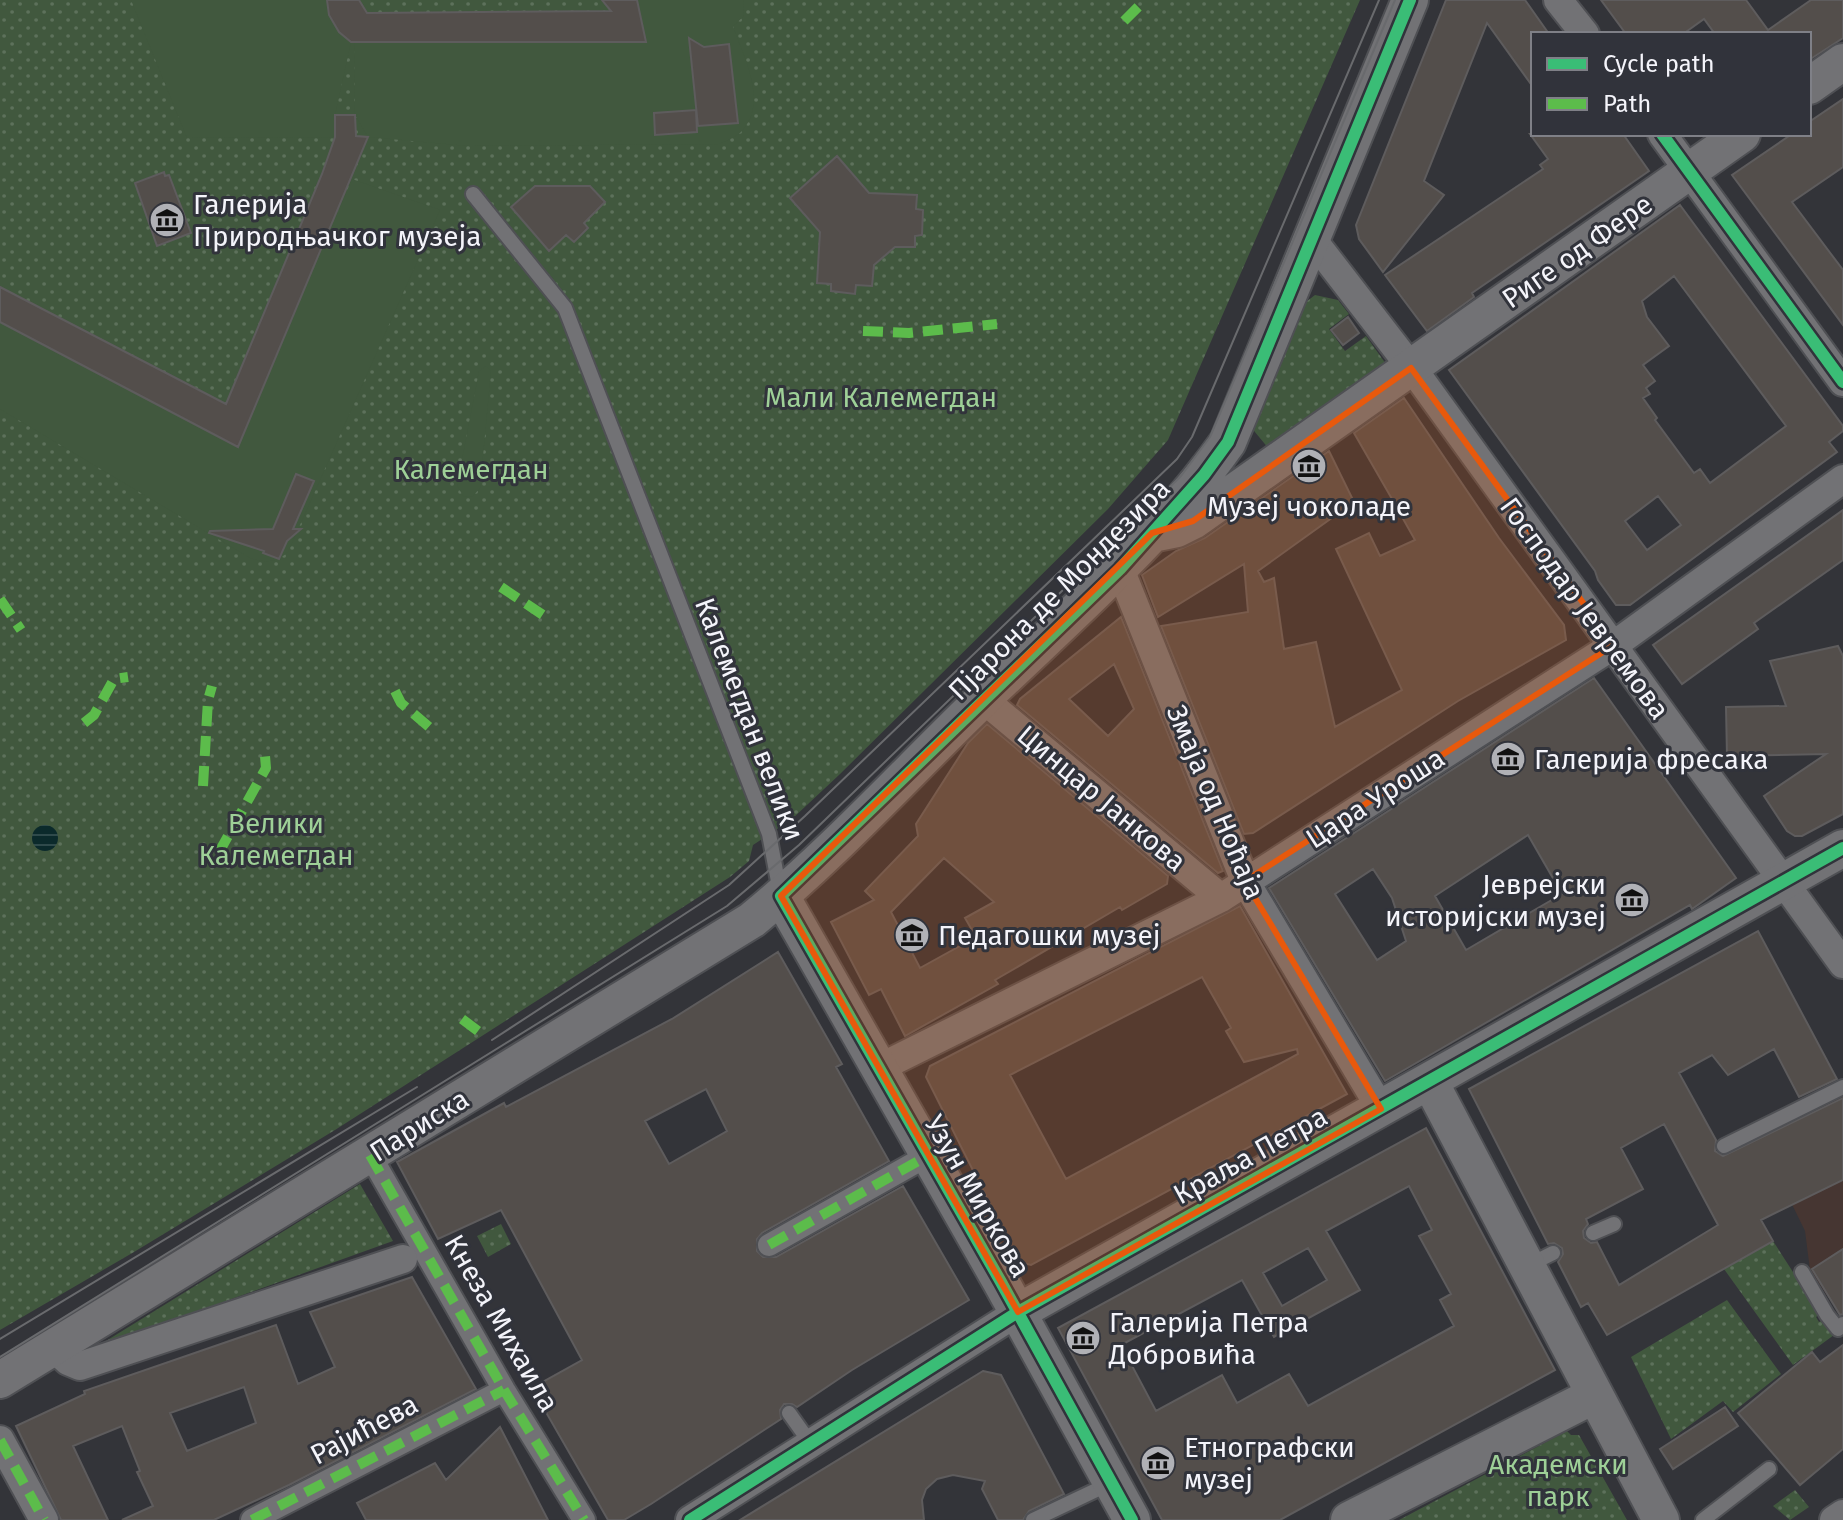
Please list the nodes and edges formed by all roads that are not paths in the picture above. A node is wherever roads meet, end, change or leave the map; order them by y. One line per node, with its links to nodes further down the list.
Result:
1 (1410, 0): 10 (street, Пјарона де Мондезира)
2 (1558, 0): 3 (street)
3 (1583, 32)
4 (1843, 62): 5 (street)
5 (1811, 85)
6 (1664, 136): 8 (street)
7 (1739, 136): 8 (street, Риге од Фере)
8 (1691, 171): 11 (street, Риге од Фере); 12 (street)
9 (473, 194): 21 (lane, Калемегдан велики)
10 (1312, 239): 11 (street); 14 (street, Пјарона де Мондезира)
11 (1411, 368): 14 (street, Пјарона де Мондезира); 16 (street, Господар Јевремова)
12 (1843, 382)
13 (1843, 479): 16 (street, Цара Уроша)
14 (1152, 533): 15 (street, Пјарона де Мондезира)
15 (1120, 569): 17 (street, Пјарона де Мондезира); 19 (street, Змаја од Ноћаја)
16 (1614, 645): 19 (street, Цара Уроша); 20 (street, Господар Јевремова)
17 (983, 699): 21 (street, Пјарона де Мондезира); 22 (street, Цинцар Јанкова)
18 (1843, 848): 20 (street, Краља Петра)
19 (1245, 881): 22 (street, Цара Уроша); 27 (street, Змаја од Ноћаја)
20 (1784, 882): 23 (street, Господар Јевремова); 25 (street, Краља Петра)
21 (781, 896): 24 (street, Узун Миркова); 29 (street, Париска)
22 (1221, 898): 24 (street, Цара Уроша)
23 (1843, 964)
24 (877, 1069): 30 (street, Узун Миркова)
25 (1430, 1082): 27 (street, Краља Петра); 41 (street)
26 (1843, 1087): 28 (lane)
27 (1381, 1109): 36 (street, Краља Петра)
28 (1724, 1146)
29 (370, 1155): 38 (street, Париска); 40 (street, Кнеза Михаила)
30 (927, 1156): 33 (street); 36 (street, Узун Миркова)
31 (1614, 1224): 32 (lane)
32 (1593, 1233)
33 (769, 1245)
34 (403, 1259): 38 (street)
35 (1802, 1272): 37 (lane)
36 (1018, 1312): 44 (street, Краља Петра); 46 (street, Узун Миркова)
37 (1843, 1324)
38 (53, 1347): 39 (street, Париска)
39 (0, 1380)
40 (504, 1390): 47 (street, Рајићева); 51 (street, Кнеза Михаила)
41 (1595, 1395): 55 (street); 56 (street)
42 (789, 1413): 44 (lane)
43 (0, 1440): 49 (street)
44 (811, 1444): 52 (street, Краља Петра)
45 (1769, 1469): 57 (lane)
46 (1112, 1483): 53 (lane); 54 (street, Узун Миркова)
47 (284, 1513): 50 (street, Рајићева)
48 (1843, 1514): 58 (street)
49 (44, 1520)
50 (252, 1520)
51 (584, 1520)
52 (690, 1520)
53 (1033, 1520)
54 (1132, 1520)
55 (1349, 1520)
56 (1661, 1520)
57 (1703, 1520)
58 (1834, 1520)

